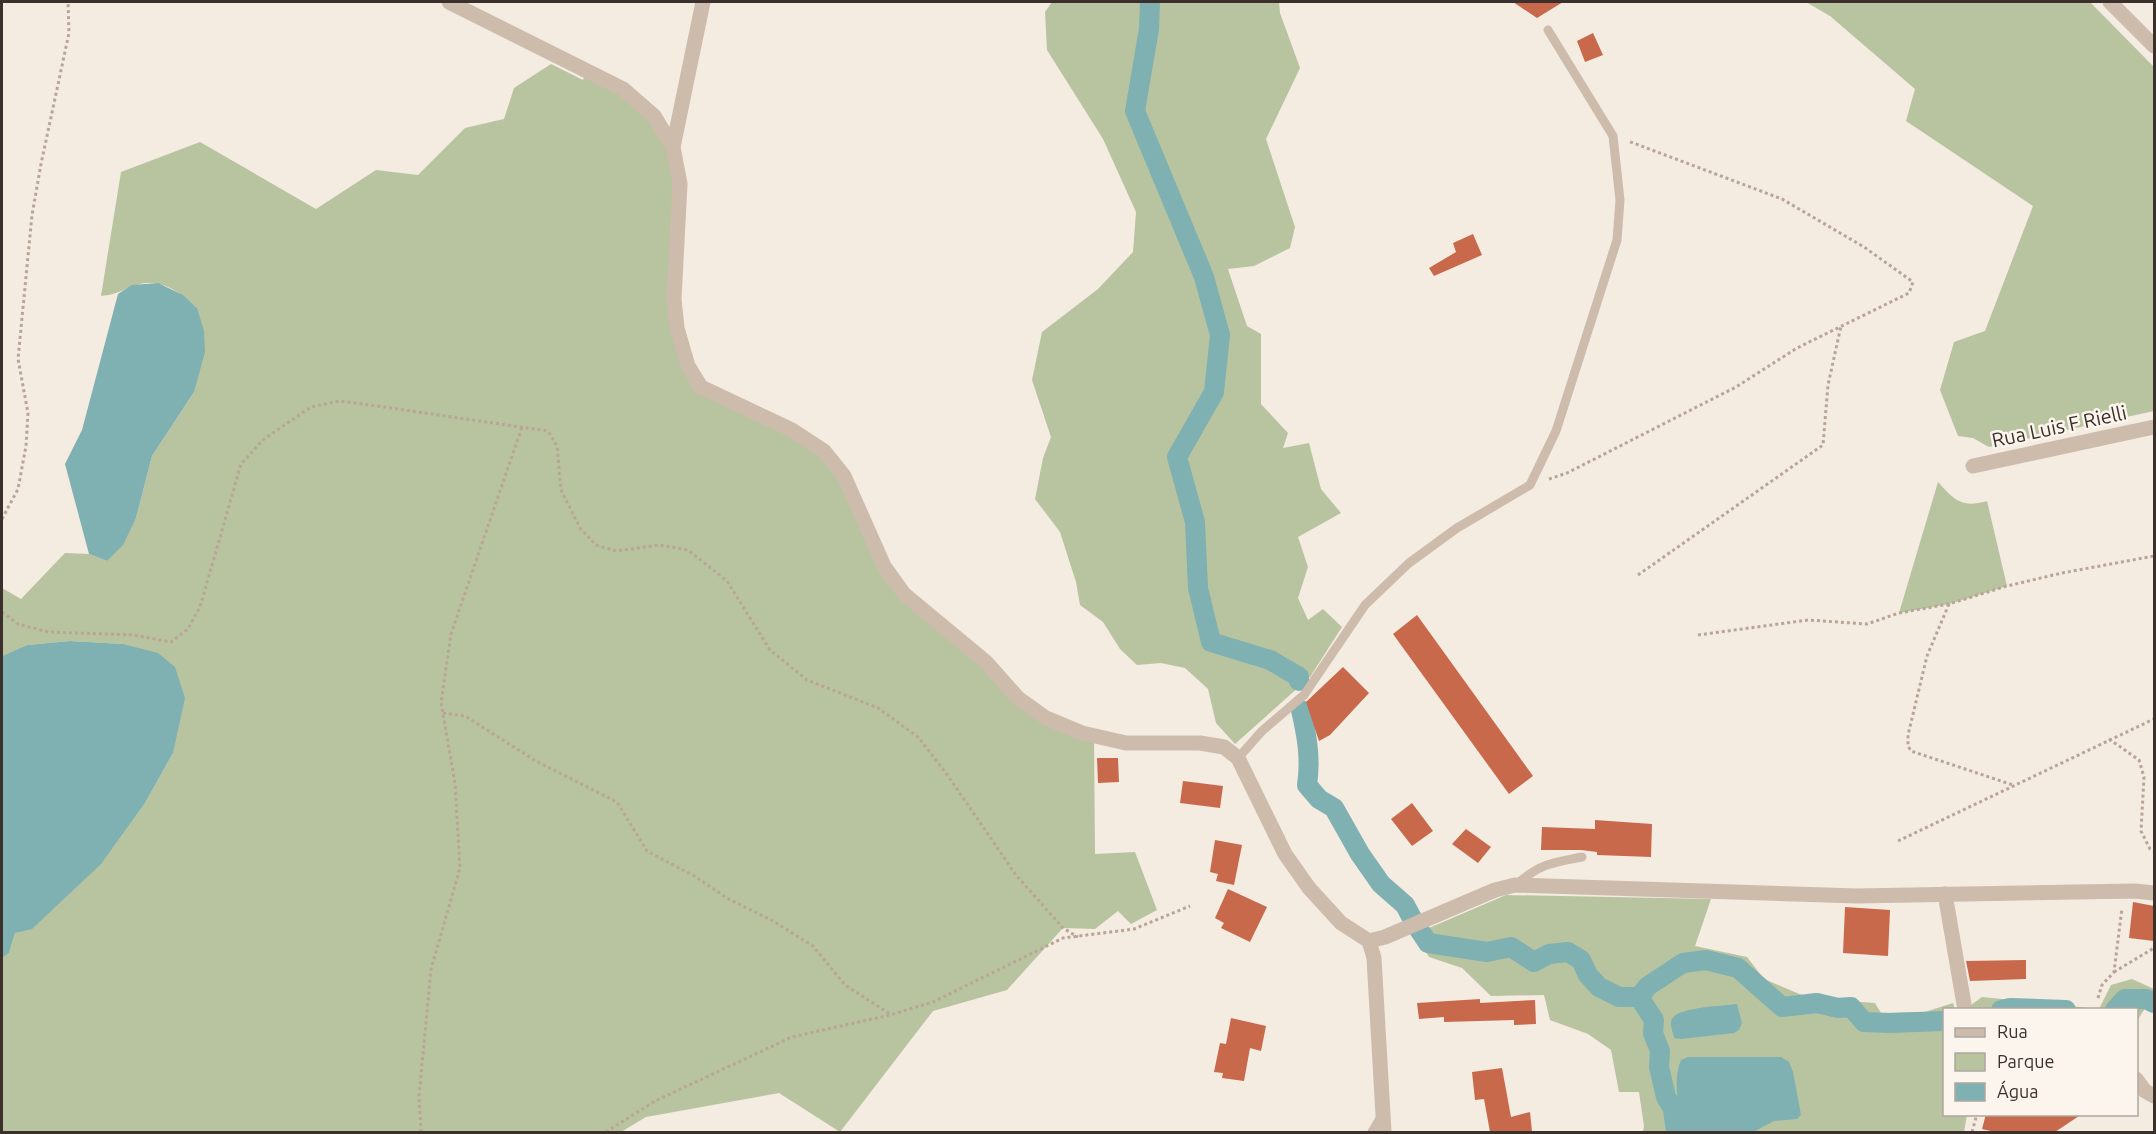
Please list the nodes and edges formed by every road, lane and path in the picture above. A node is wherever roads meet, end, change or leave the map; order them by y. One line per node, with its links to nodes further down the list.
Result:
1 (68, 2): 14 (path)
2 (449, 2): 8 (street)
3 (703, 2): 8 (street)
4 (2115, 4): 6 (street)
5 (1548, 30): 7 (lane)
6 (2154, 46)
7 (1613, 136): 9 (path); 13 (lane)
8 (673, 147): 23 (street)
9 (1841, 326): 13 (path); 16 (path)
10 (522, 427): 18 (path); 20 (path); 33 (path)
11 (2154, 428): 12 (street, Rua Luis F Rielli)
12 (1973, 466)
13 (1530, 485): 23 (lane)
14 (2, 519)
15 (2154, 556): 17 (path)
16 (1638, 575)
17 (1949, 604): 19 (path); 24 (path)
18 (2, 612)
19 (1698, 635)
20 (443, 713): 39 (path); 44 (path)
21 (2154, 719): 22 (path)
22 (2109, 739): 24 (path); 26 (path)
23 (1238, 758): 34 (street)
24 (2013, 785): 25 (path)
25 (1898, 841)
26 (2154, 851)
27 (1582, 857): 28 (lane)
28 (1515, 885): 31 (street); 34 (street)
29 (2124, 891): 30 (street); 31 (street); 36 (path)
30 (2154, 893)
31 (1945, 894): 38 (street)
32 (1190, 906): 33 (path)
33 (1078, 937): 39 (path)
34 (1369, 941): 42 (street)
35 (2154, 948): 36 (path)
36 (2114, 972): 37 (path)
37 (2098, 998)
38 (1965, 1008)
39 (890, 1015): 45 (path)
40 (2138, 1082): 41 (street)
41 (2154, 1096)
42 (1382, 1115): 46 (lane); 47 (street)
43 (1976, 1116): 48 (path)
44 (421, 1132)
45 (606, 1132)
46 (1372, 1132)
47 (1384, 1132)
48 (1972, 1132)

